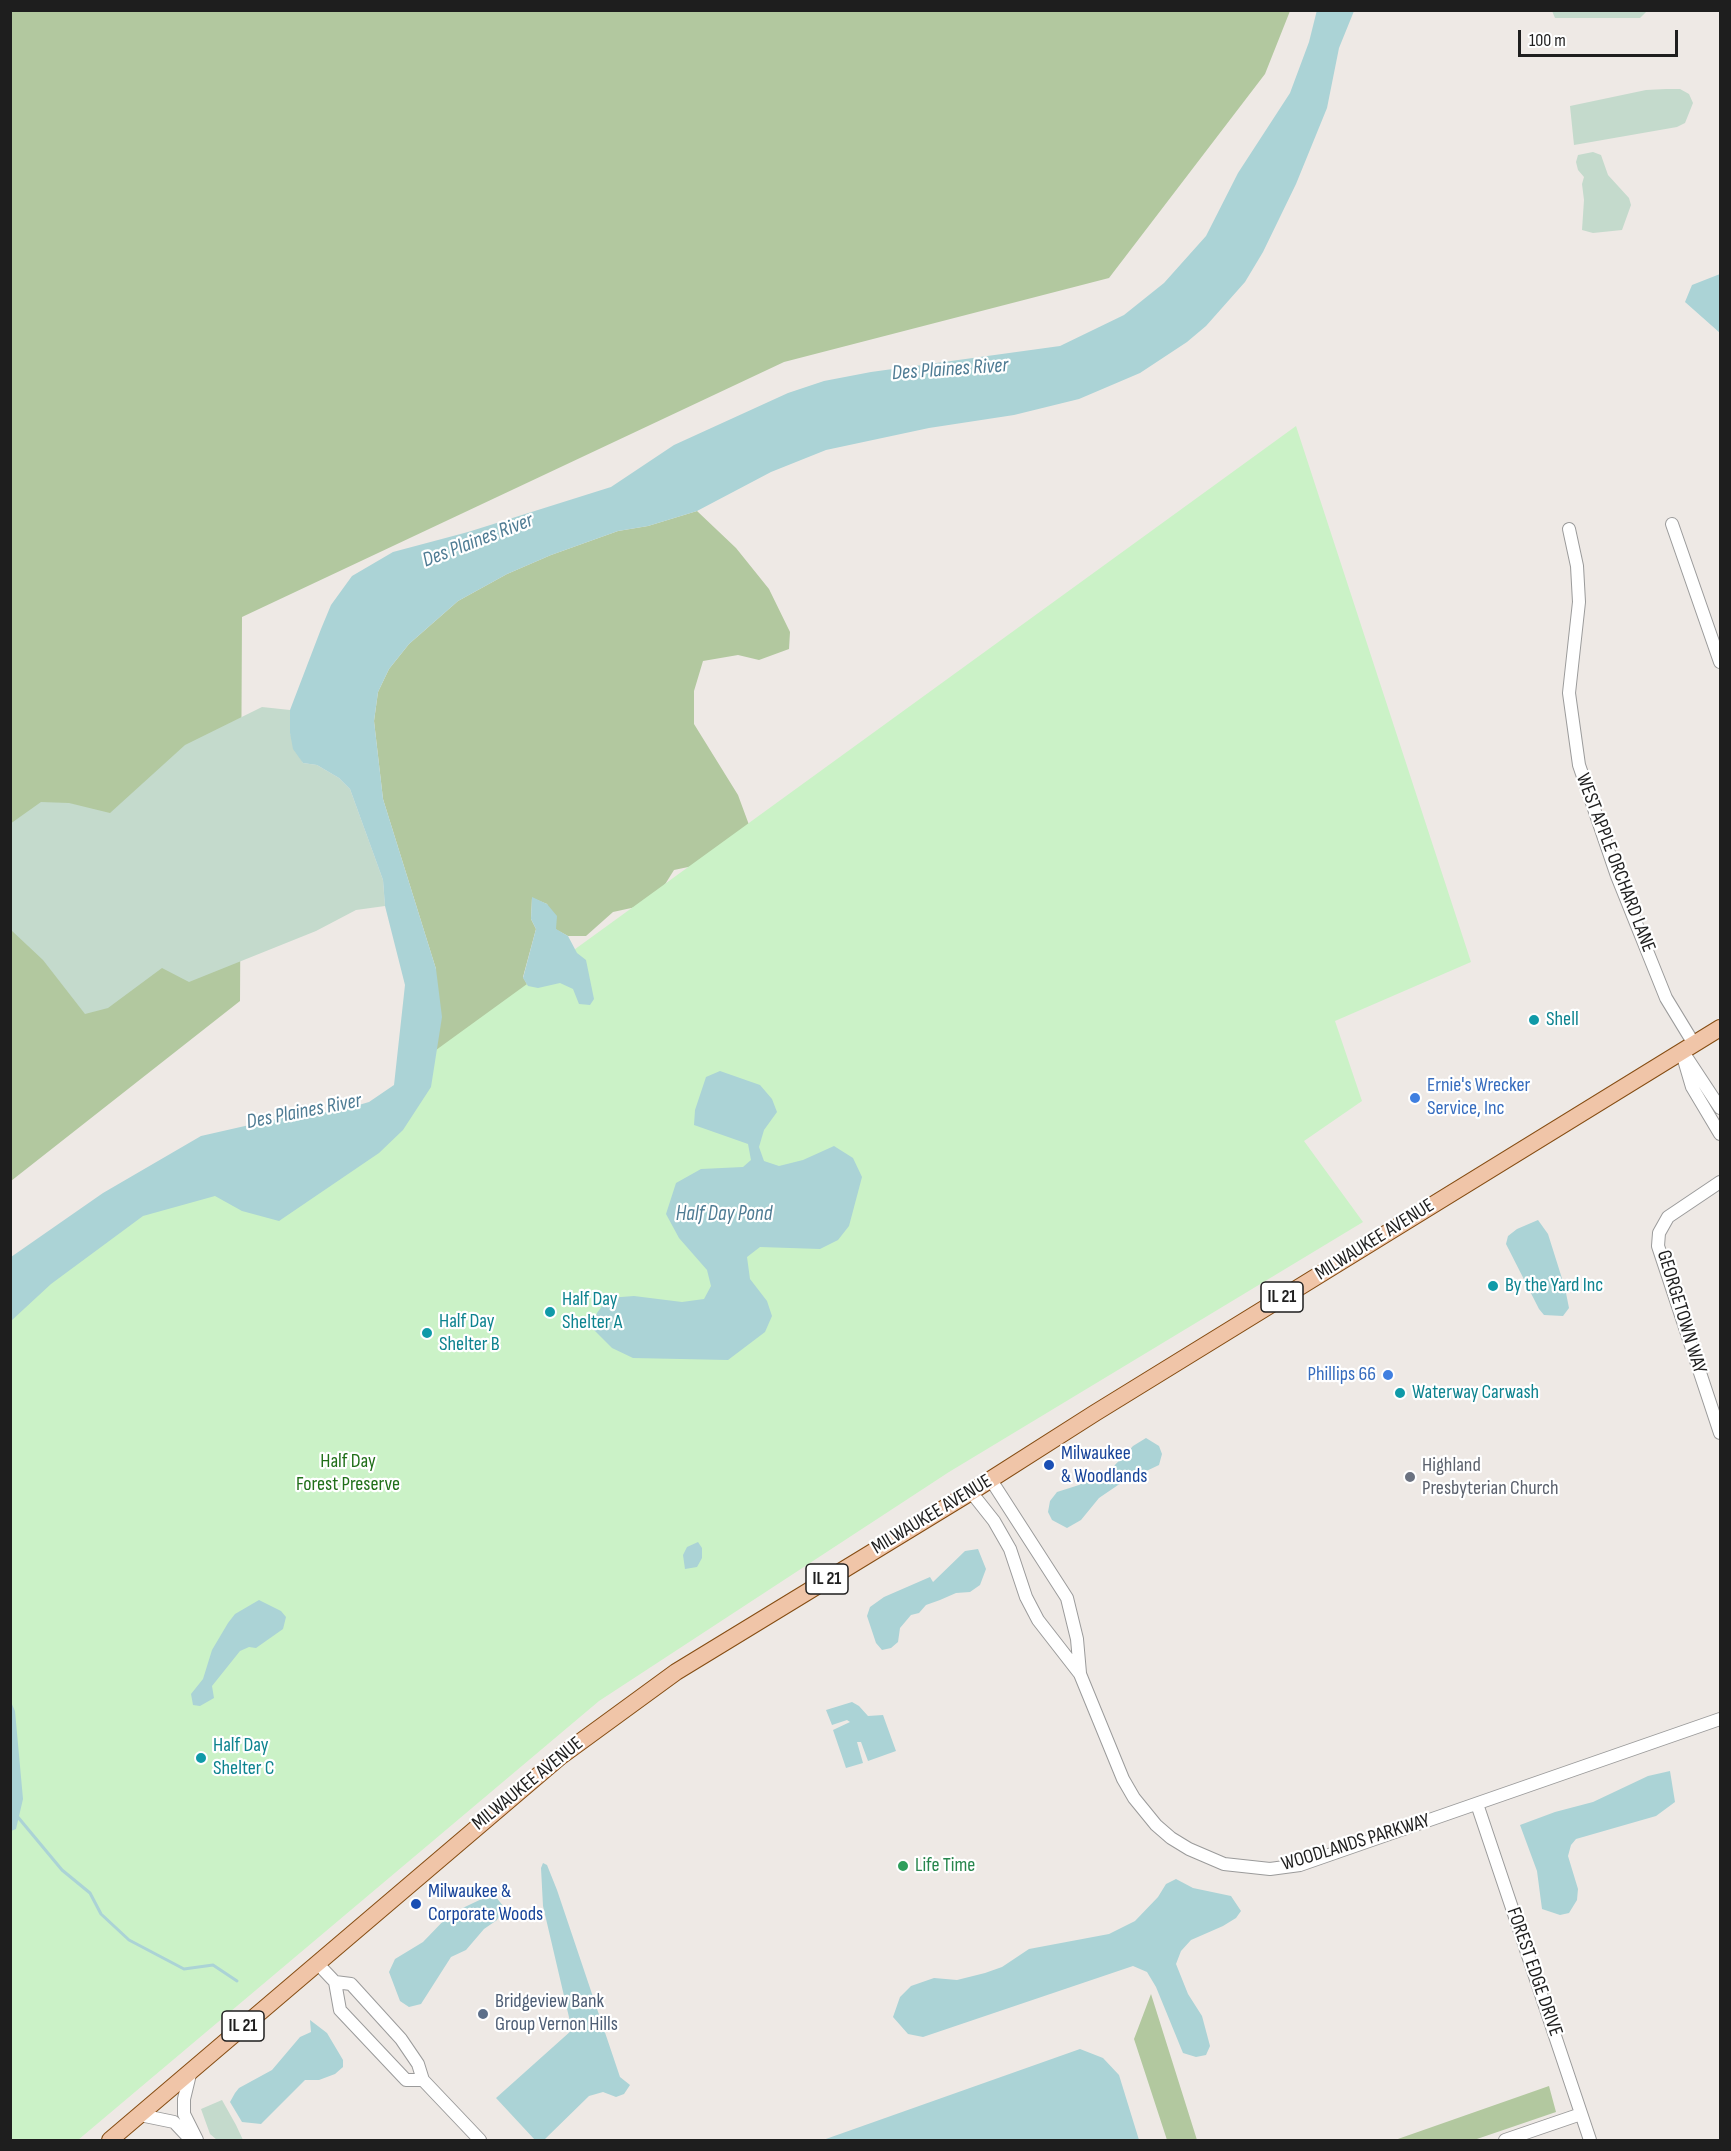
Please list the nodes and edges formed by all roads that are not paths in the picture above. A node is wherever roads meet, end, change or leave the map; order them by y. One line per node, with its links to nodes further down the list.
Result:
1 (1672, 524): 3 (street)
2 (1569, 529): 5 (street, WEST APPLE ORCHARD LANE)
3 (1720, 662)
4 (1720, 1028): 5 (main road, MILWAUKEE AVENUE / IL 21)
5 (1688, 1048): 6 (street); 7 (street); 10 (main road, MILWAUKEE AVENUE / IL 21)
6 (1720, 1108)
7 (1720, 1134)
8 (1720, 1182): 9 (street, GEORGETOWN WAY)
9 (1720, 1433)
10 (991, 1480): 11 (main road, MILWAUKEE AVENUE / IL 21); 12 (street, WOODLANDS PARKWAY)
11 (971, 1492): 12 (street, WOODLANDS PARKWAY); 15 (main road, MILWAUKEE AVENUE / IL 21)
12 (1080, 1674): 14 (street, WOODLANDS PARKWAY)
13 (1720, 1719): 14 (street, WOODLANDS PARKWAY)
14 (1477, 1804): 19 (street, FOREST EDGE DRIVE)
15 (318, 1964): 16 (street); 17 (main road, MILWAUKEE AVENUE / IL 21)
16 (335, 1982): 18 (street); 18 (street)
17 (191, 2070): 20 (main road, MILWAUKEE AVENUE / IL 21); 22 (street)
18 (423, 2080): 23 (street)
19 (1581, 2114): 24 (street); 25 (street, FOREST EDGE DRIVE)
20 (140, 2115): 21 (main road, MILWAUKEE AVENUE / IL 21); 22 (street)
21 (110, 2140)
22 (195, 2140)
23 (480, 2140)
24 (1506, 2140)
25 (1590, 2140)

